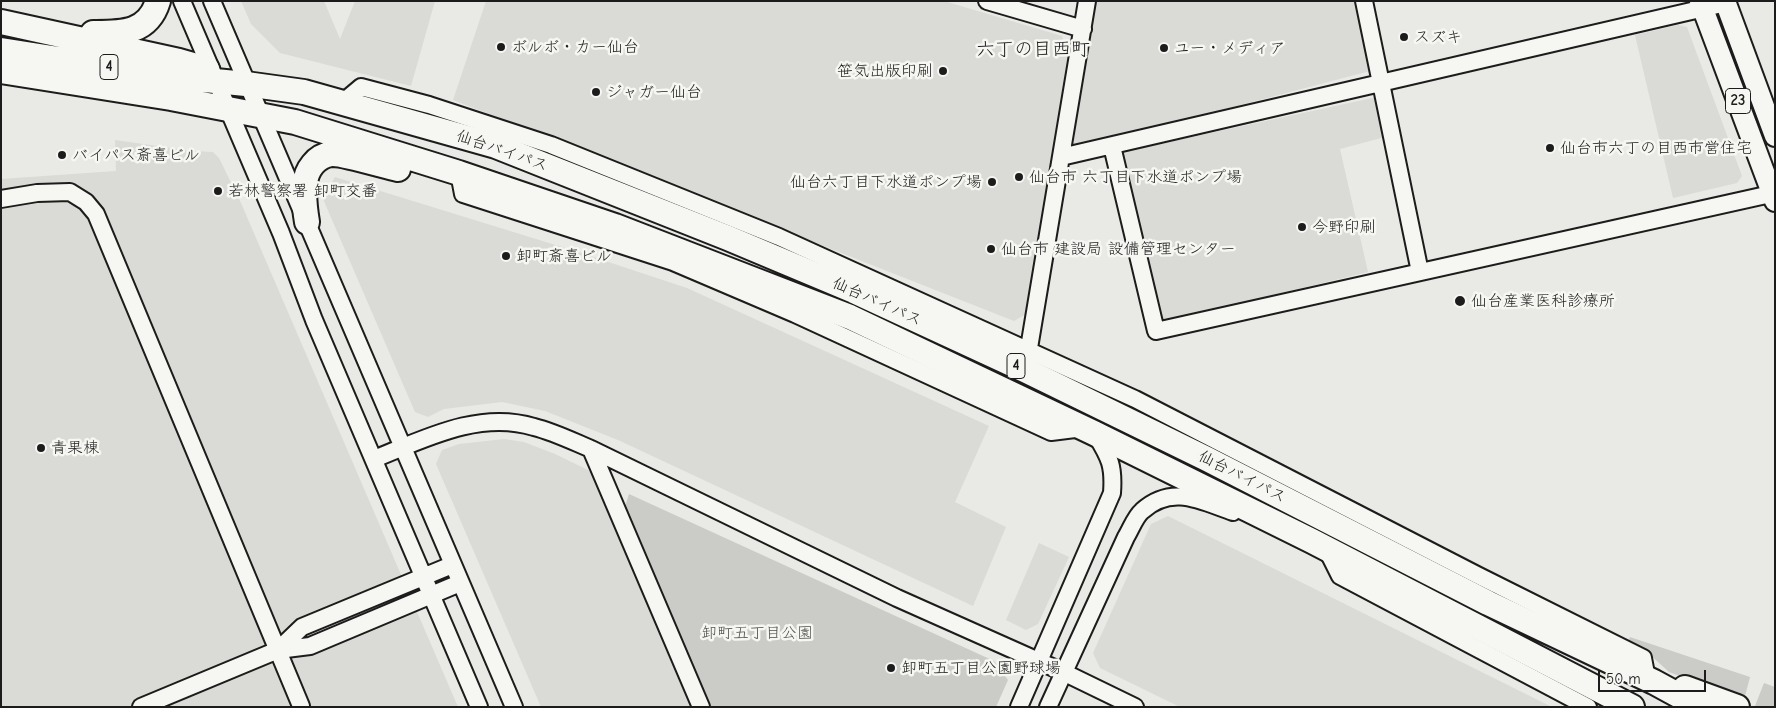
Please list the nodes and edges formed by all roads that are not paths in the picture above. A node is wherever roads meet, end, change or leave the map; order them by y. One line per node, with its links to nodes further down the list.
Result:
1 (158, 1): 11 (highway)
2 (182, 1): 14 (street)
3 (212, 1): 16 (street)
4 (987, 1): 10 (street)
5 (1087, 1): 10 (street)
6 (1364, 1): 17 (street)
7 (1725, 2): 8 (street); 21 (main road, 23)
8 (1702, 5): 17 (street); 25 (main road, 23)
9 (1, 22): 11 (highway, 4)
10 (1083, 29): 23 (street)
11 (46, 33): 14 (highway, 4)
12 (1, 50): 14 (highway, 4)
13 (1, 71): 15 (highway, 仙台バイパス / 4)
14 (214, 76): 16 (highway, 4); 19 (street)
15 (59, 81): 18 (highway, 4); 19 (highway, 仙台バイパス / 4)
16 (246, 84): 20 (street); 29 (highway, 仙台バイパス / 4)
17 (1381, 84): 22 (street); 28 (street)
18 (1, 86)
19 (228, 110): 20 (highway, 仙台バイパス / 4); 33 (street)
20 (261, 115): 24 (highway, 仙台バイパス / 4); 27 (street)
21 (1775, 136)
22 (1112, 146): 23 (street); 28 (street)
23 (1061, 157): 29 (street)
24 (434, 166): 27 (highway); 30 (highway, 仙台バイパス / 4)
25 (1774, 196): 28 (street)
26 (1, 199): 39 (street)
27 (307, 222): 31 (street)
28 (1420, 272)
29 (1027, 360): 42 (highway, 仙台バイパス / 4)
30 (1089, 430): 34 (highway, 仙台バイパス / 4); 40 (street)
31 (404, 447): 32 (street); 33 (street); 35 (street)
32 (591, 450): 40 (street); 47 (street)
33 (374, 459): 36 (street)
34 (1319, 545): 41 (street); 51 (street); 52 (highway, 仙台バイパス / 4)
35 (452, 565): 36 (street); 37 (street)
36 (423, 577): 38 (street); 39 (street)
37 (460, 583): 38 (street); 46 (street)
38 (431, 595): 39 (street); 45 (street)
39 (278, 650): 43 (street); 44 (street)
40 (1038, 662): 41 (street); 48 (street)
41 (1063, 672): 49 (street); 50 (street)
42 (1650, 681): 53 (highway, 仙台バイパス / 4); 54 (highway)
43 (301, 706)
44 (141, 707)
45 (479, 707)
46 (514, 707)
47 (701, 707)
48 (1019, 707)
49 (1048, 707)
50 (1134, 707)
51 (1588, 707)
52 (1632, 707)
53 (1700, 707)
54 (1737, 707)

